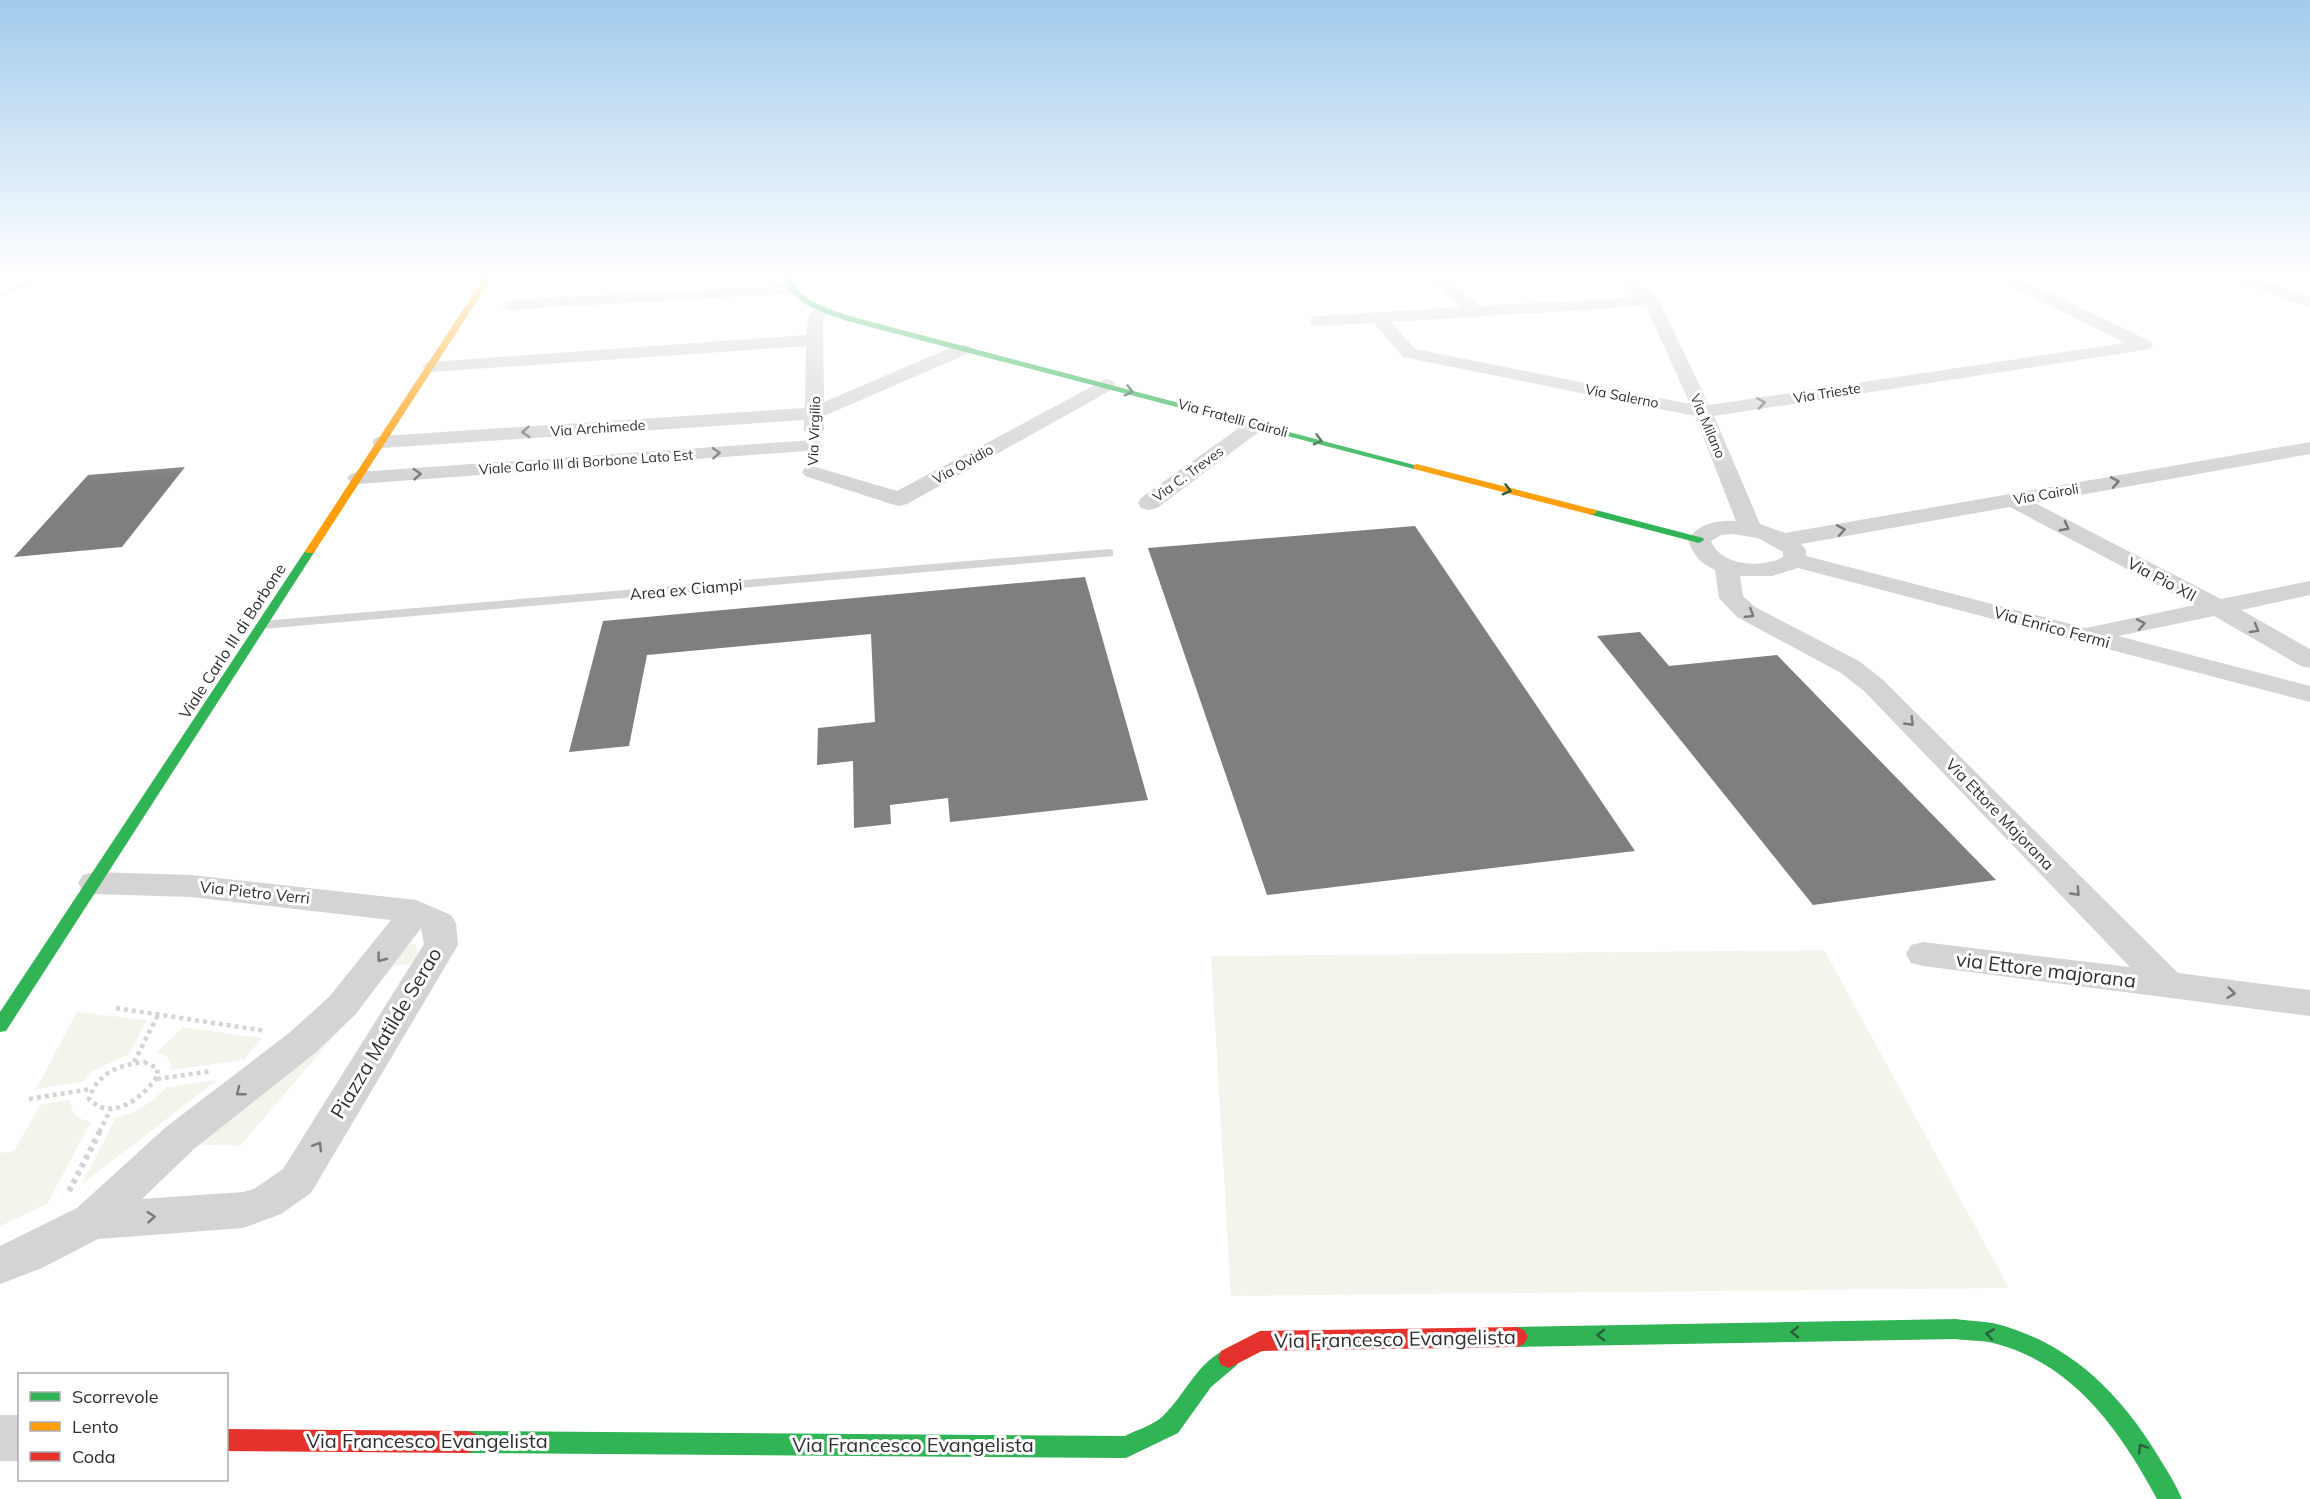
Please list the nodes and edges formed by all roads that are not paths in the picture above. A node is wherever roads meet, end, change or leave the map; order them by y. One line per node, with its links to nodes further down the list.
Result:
1 (447, 343): 9 (street, Viale Carlo III di Borbone)
2 (773, 343): 9 (street)
3 (815, 343): 12 (street, Via Virgilio)
4 (941, 343): 8 (street, Via Fratelli Cairoli)
5 (1400, 343): 11 (street, Via Salerno)
6 (1671, 343): 11 (street, Via Milano)
7 (2141, 343): 11 (street, Via Trieste, one-way to 7)
8 (963, 349): 10 (street, Via Fratelli Cairoli); 12 (street, Via Archimede)
9 (432, 367): 14 (street, Viale Carlo III di Borbone)
10 (1106, 385): 13 (street, Via Fratelli Cairoli, one-way to 13); 18 (street, Via Ovidio)
11 (1703, 412): 21 (street, Via Milano)
12 (815, 413): 14 (street, Via Archimede, one-way to 14); 15 (street, Via Virgilio)
13 (1257, 424): 20 (street, Via C. Treves); 22 (street, Via Fratelli Cairoli, one-way to 22)
14 (382, 442): 17 (street, Viale Carlo III di Borbone)
15 (813, 446): 17 (street, Viale Carlo III di Borbone Lato Est, one-way to 15); 18 (street, Via Virgilio)
16 (2310, 448): 19 (street, Via Cairoli, one-way to 16)
17 (358, 478): 28 (street, Viale Carlo III di Borbone)
18 (812, 478)
19 (2013, 500): 23 (street, Via Cairoli, one-way to 19); 27 (street, Via Pio XII, one-way to 27)
20 (1149, 503)
21 (1750, 528): 22 (street, Via Enrico Fermi); 23 (street, Via Enrico Fermi)
22 (1699, 540): 25 (street)
23 (1789, 550): 25 (street, Via Cairoli); 29 (street, Via Enrico Fermi)
24 (1109, 553): 28 (lane, Area ex Ciampi)
25 (1726, 565): 35 (street, Via Ettore Majorana, one-way to 35)
26 (2310, 588): 27 (street)
27 (2219, 608): 29 (street, one-way to 27); 30 (street, Via Pio XII, one-way to 30)
28 (262, 625): 32 (street, Viale Carlo III di Borbone)
29 (2084, 636): 31 (street, Via Enrico Fermi)
30 (2310, 660)
31 (2310, 694)
32 (94, 883): 33 (street, Via Pietro Verri); 37 (street, Viale Carlo III di Borbone)
33 (416, 911): 38 (street, Piazza Matilde Serao, one-way to 38); 38 (street, Piazza Matilde Serao, one-way to 33)
34 (1923, 954): 35 (street, via Ettore majorana)
35 (2168, 985): 36 (street, one-way to 36)
36 (2310, 1003)
37 (0, 1026)
38 (79, 1210): 39 (street, Piazza Matilde Serao)
39 (0, 1265)
40 (0, 1438): 41 (street)
41 (18, 1438)
42 (228, 1440): 43 (street, Via Francesco Evangelista, one-way to 42)
43 (2170, 1499)

